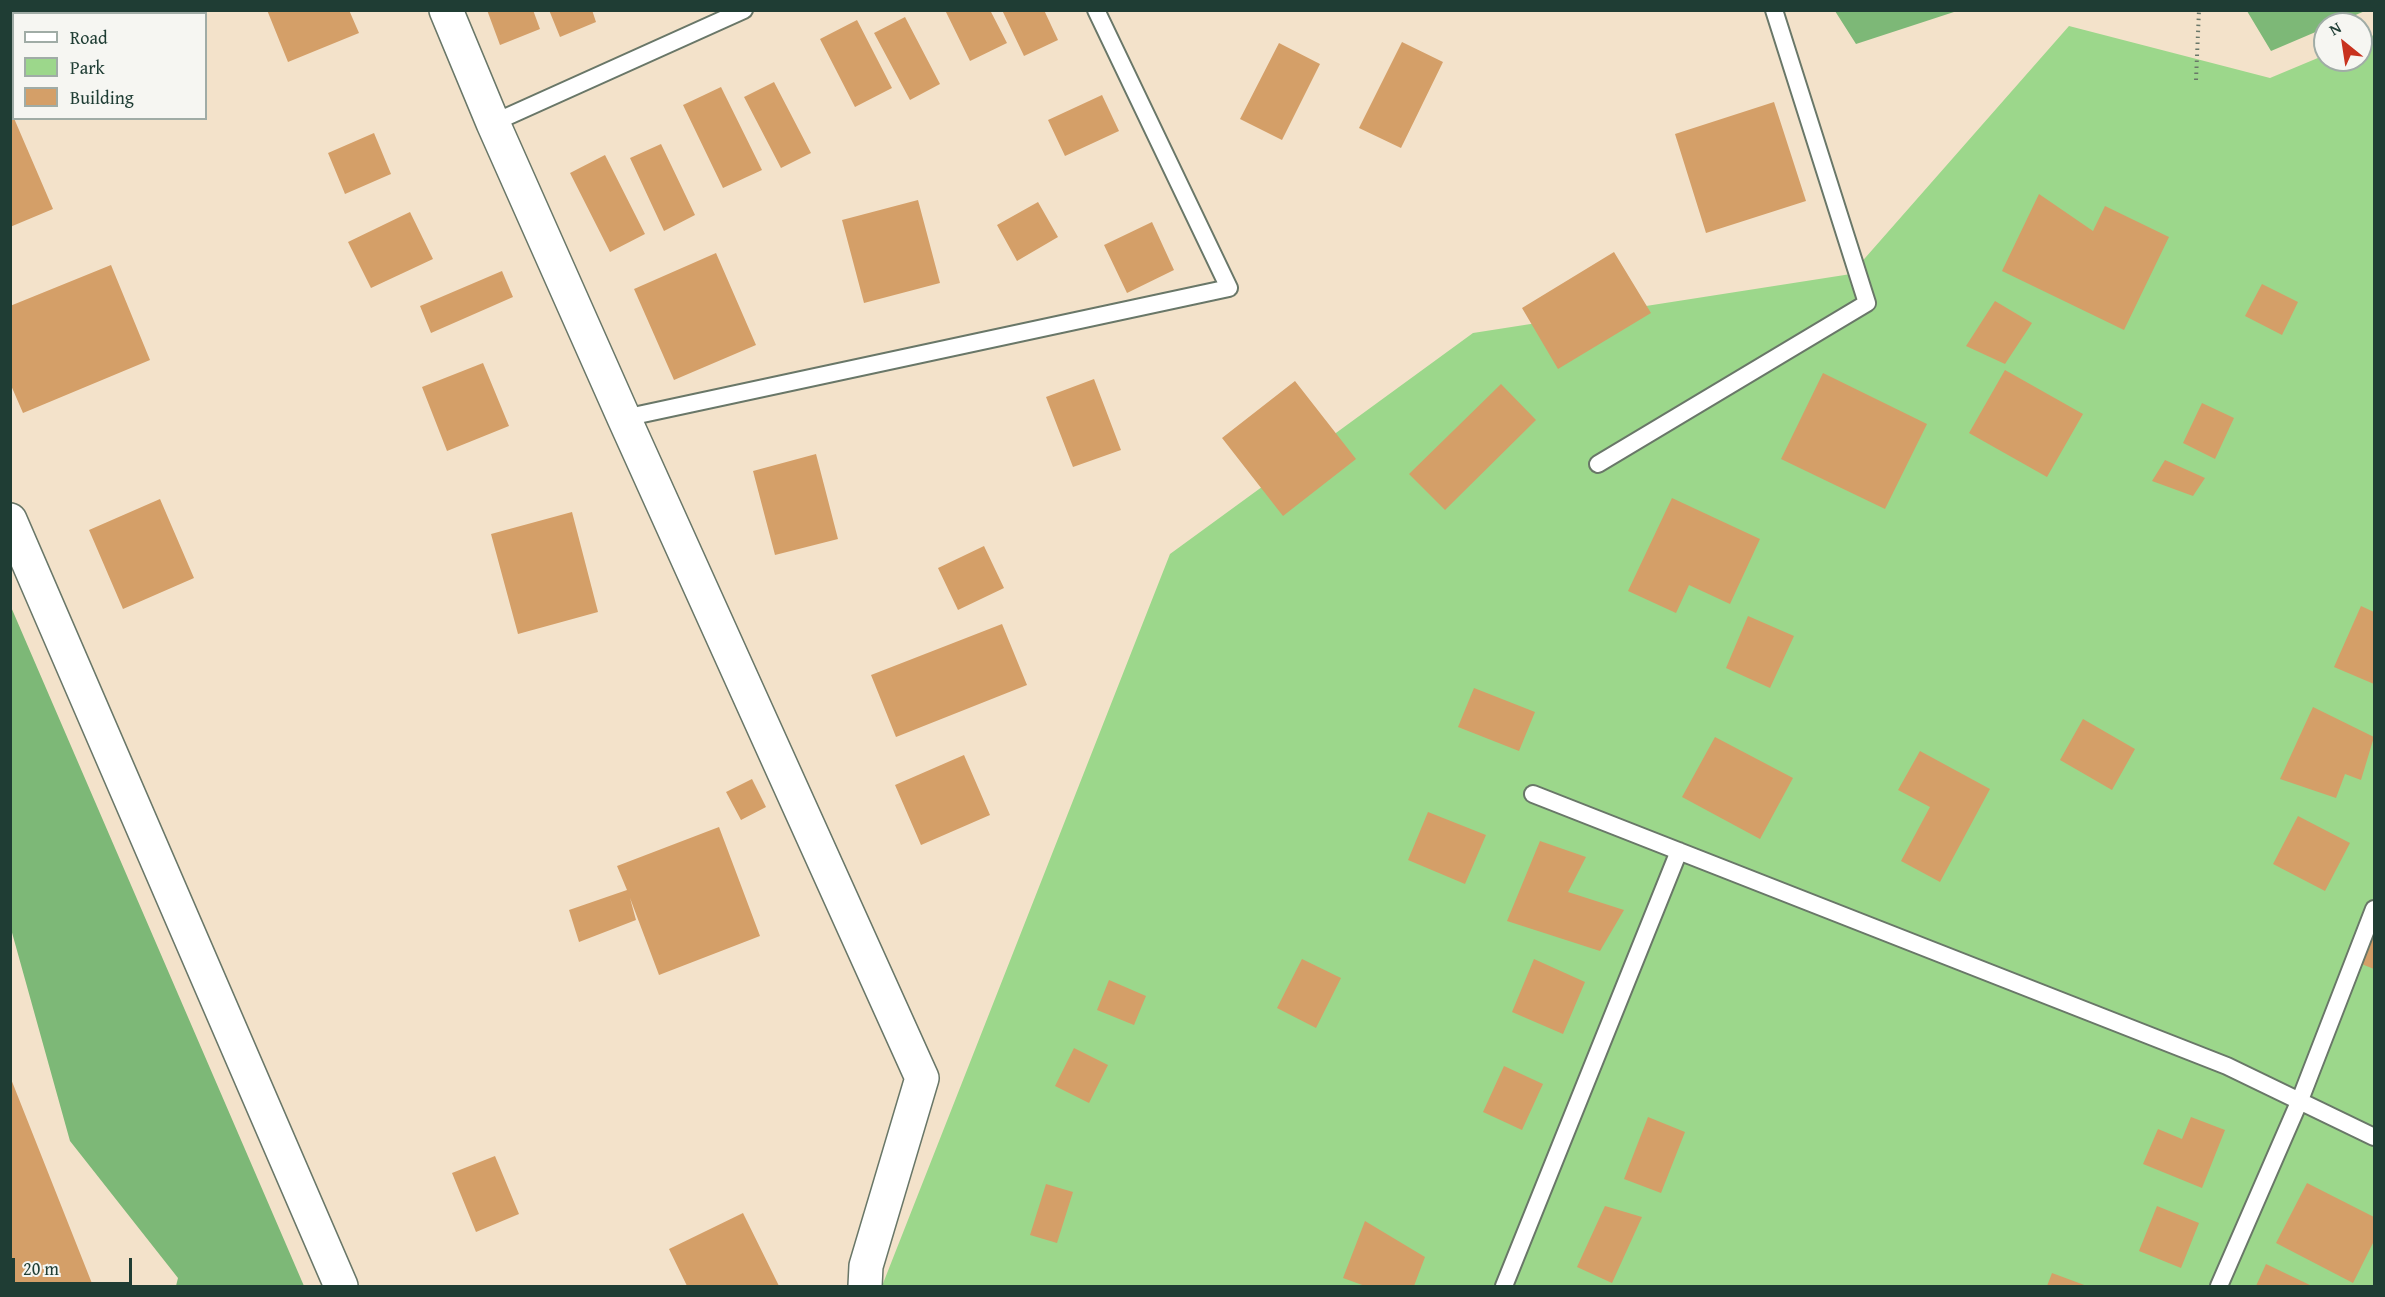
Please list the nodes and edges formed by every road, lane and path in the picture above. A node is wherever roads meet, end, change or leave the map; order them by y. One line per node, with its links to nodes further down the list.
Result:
1 (446, 10): 7 (street)
2 (744, 10): 7 (lane)
3 (1096, 10): 8 (lane)
4 (1774, 10): 9 (lane)
5 (2199, 10): 6 (path)
6 (2196, 80)
7 (493, 123): 8 (street)
8 (624, 418): 17 (street)
9 (1598, 464)
10 (10, 520): 16 (street)
11 (1533, 794): 12 (lane)
12 (1678, 851): 14 (lane); 18 (lane)
13 (2374, 909): 14 (lane)
14 (2300, 1100): 15 (lane); 19 (lane)
15 (2374, 1137)
16 (341, 1287)
17 (865, 1287)
18 (1504, 1287)
19 (2219, 1287)

